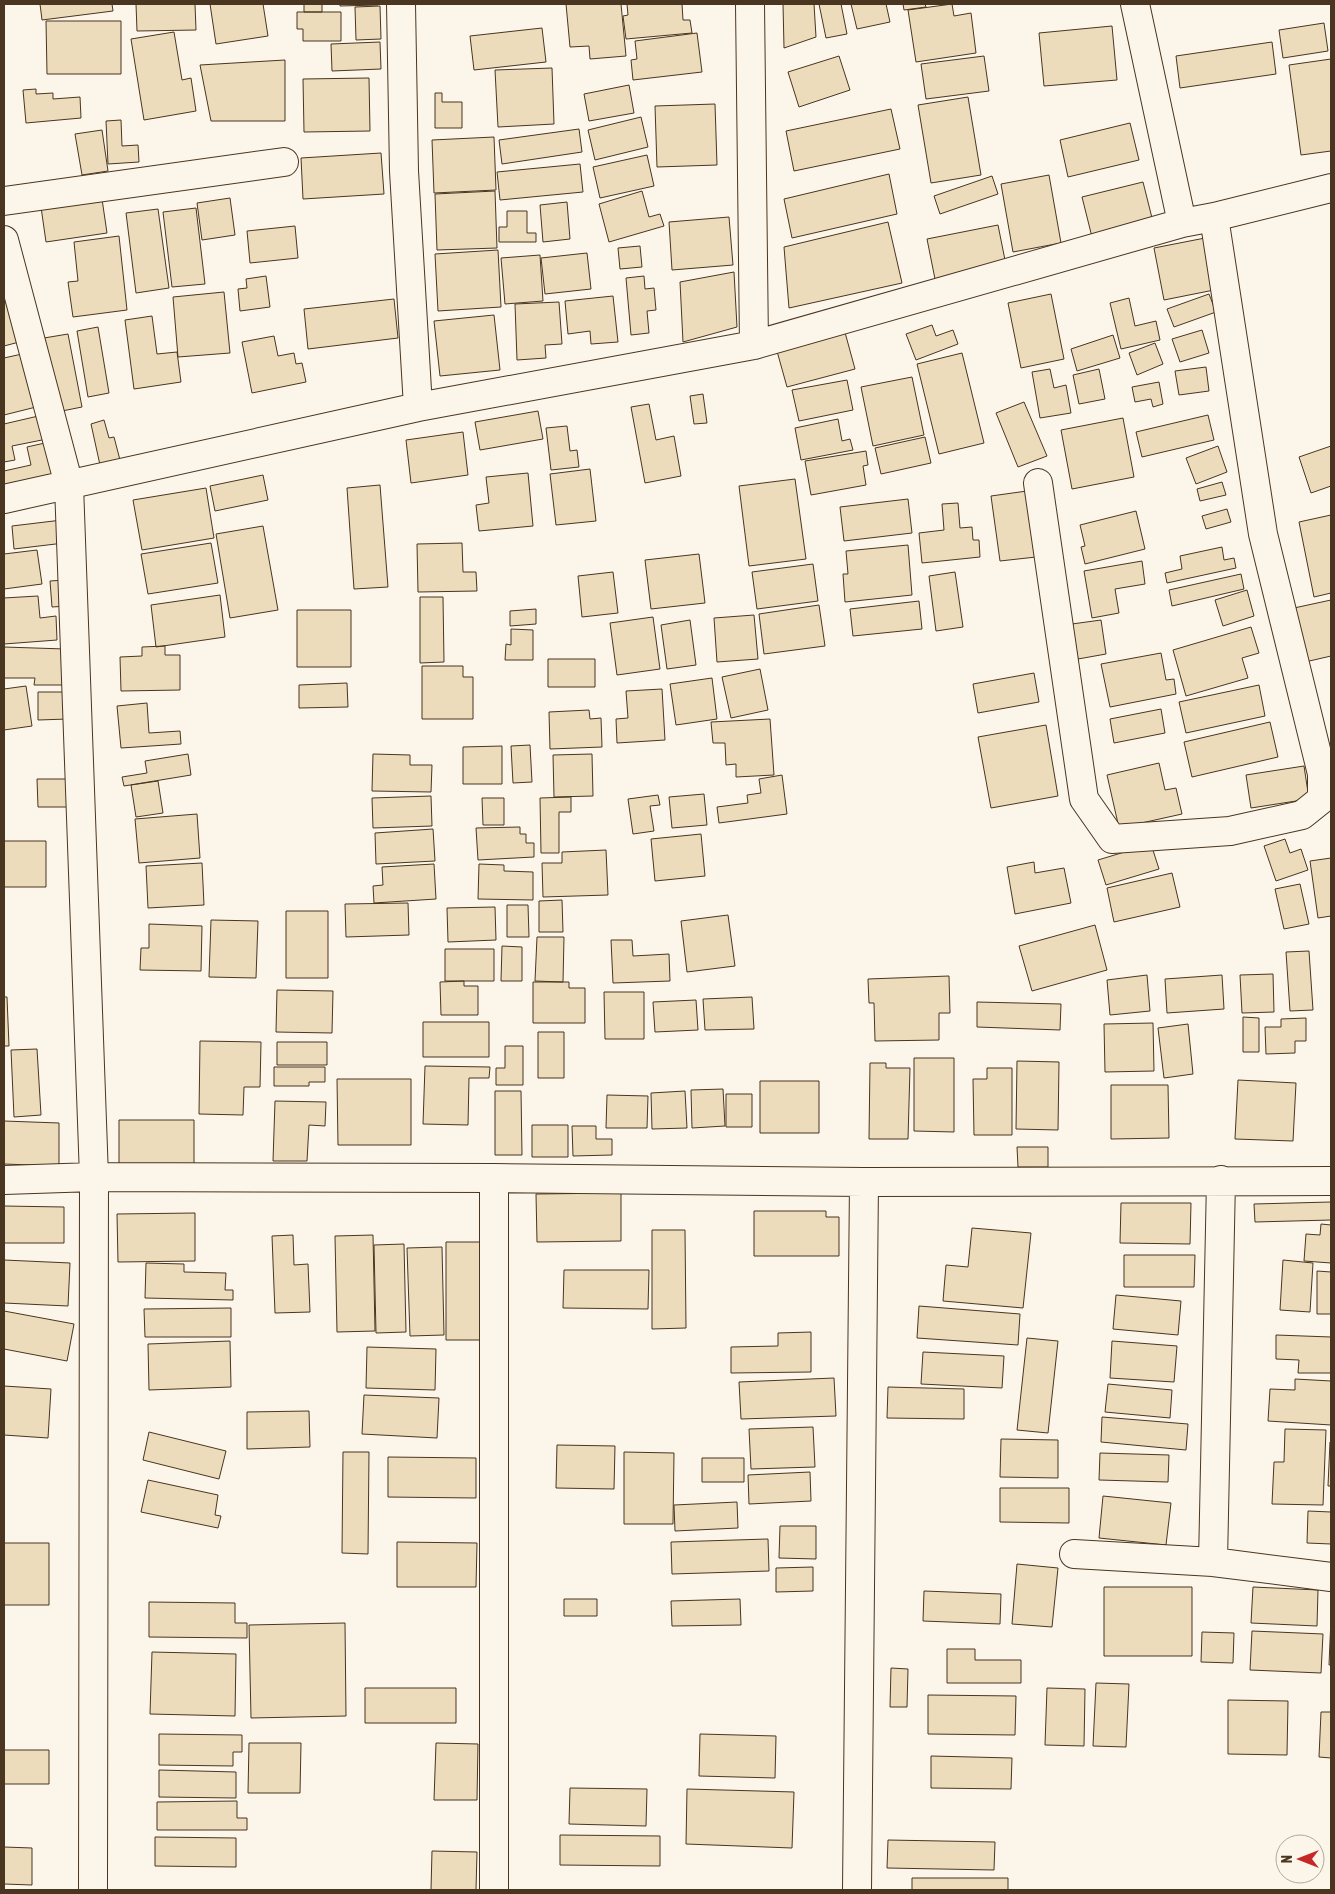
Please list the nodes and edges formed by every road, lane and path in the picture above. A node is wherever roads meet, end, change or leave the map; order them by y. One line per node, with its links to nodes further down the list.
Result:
1 (401, 4): 11 (street)
2 (750, 4): 10 (street)
3 (1135, 4): 8 (street)
4 (284, 162): 6 (street)
5 (1331, 188): 7 (street)
6 (4, 201)
7 (1214, 217): 8 (street); 12 (street)
8 (1182, 223): 10 (street)
9 (4, 240): 13 (street)
10 (754, 345): 11 (street)
11 (418, 407): 13 (street)
12 (1038, 483)
13 (69, 485): 14 (street); 15 (street)
14 (4, 499)
15 (94, 1178): 16 (street); 17 (street); 24 (street)
16 (494, 1178): 20 (street); 25 (street)
17 (4, 1180)
18 (1220, 1180): 19 (street); 20 (street); 22 (street)
19 (1331, 1180)
20 (864, 1182): 26 (street)
21 (1074, 1554): 22 (street)
22 (1213, 1562): 23 (street)
23 (1331, 1577)
24 (93, 1890)
25 (494, 1890)
26 (857, 1890)

